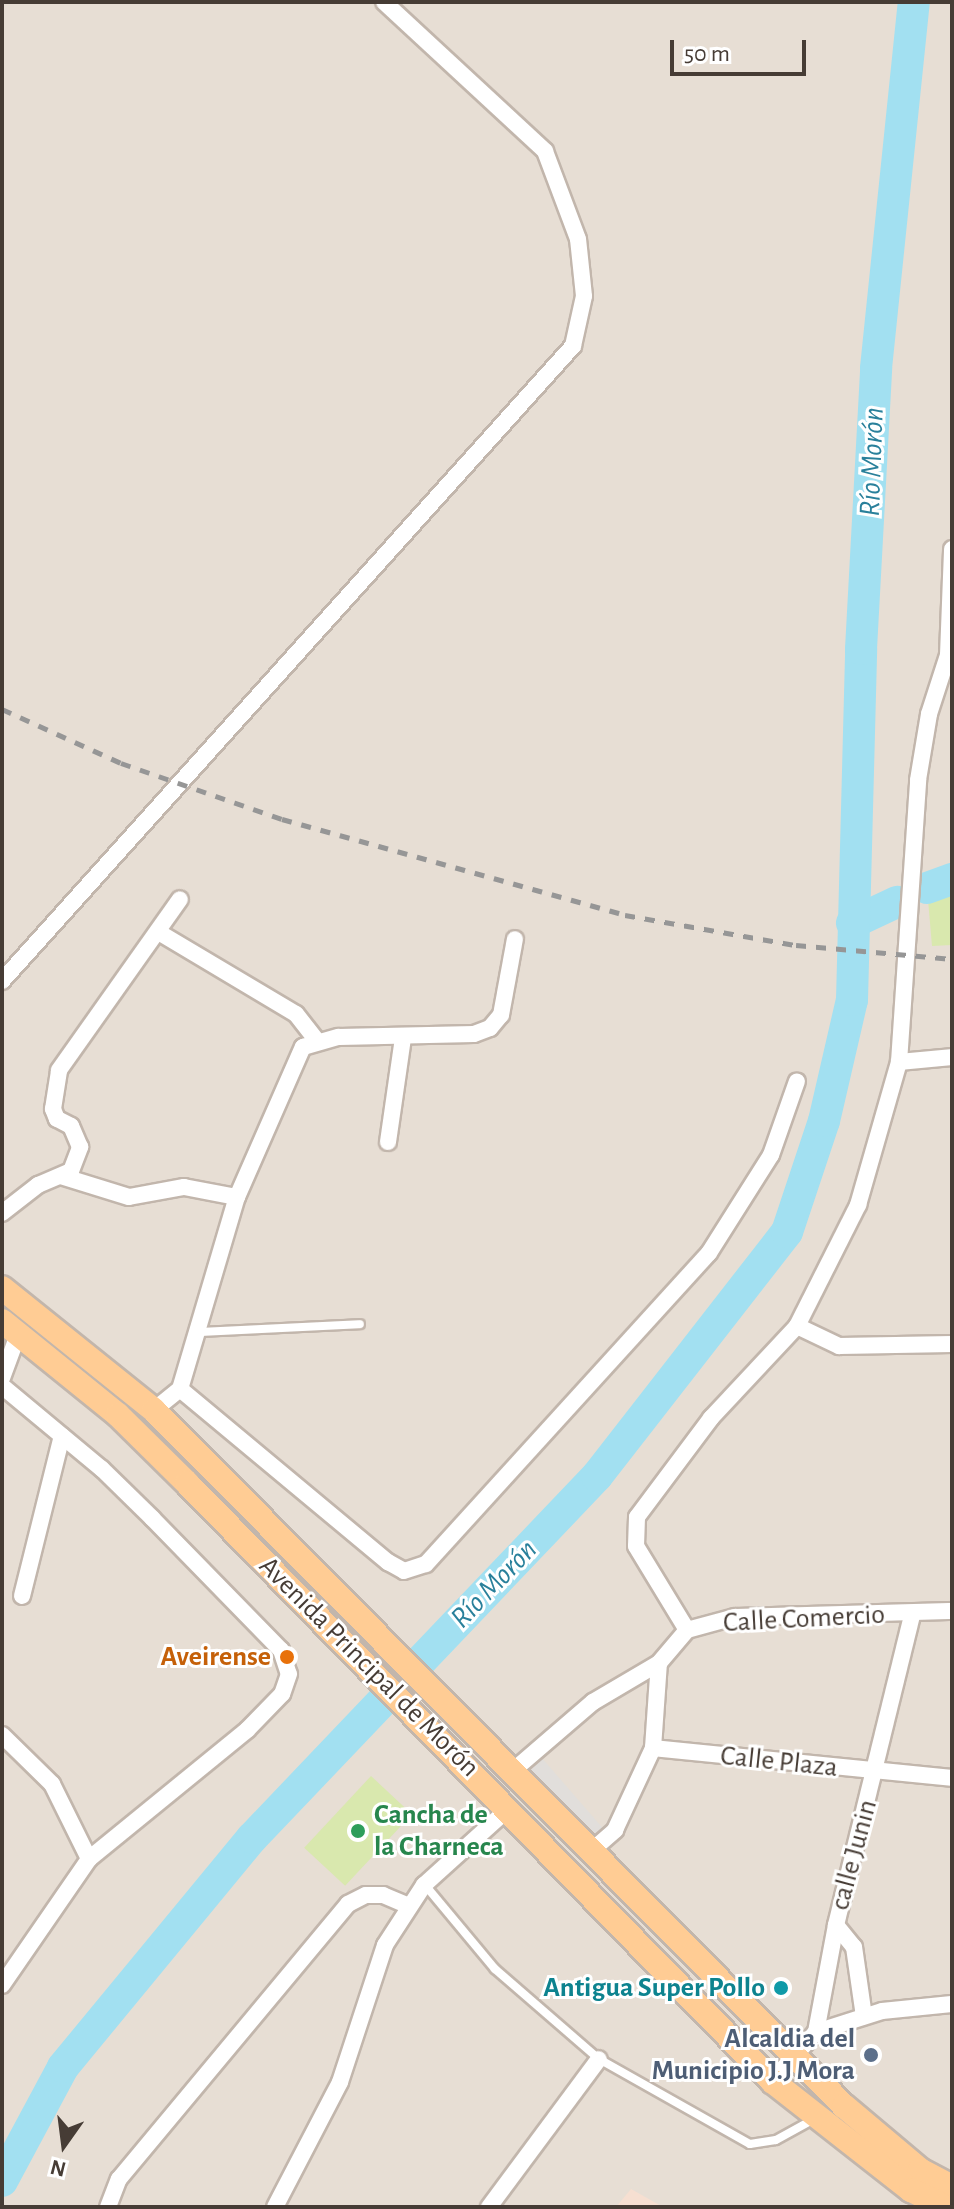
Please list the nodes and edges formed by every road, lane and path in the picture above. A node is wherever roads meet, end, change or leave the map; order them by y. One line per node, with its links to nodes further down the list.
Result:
1 (384, 2): 7 (street)
2 (952, 549): 3 (street)
3 (950, 656): 11 (street)
4 (180, 899): 5 (street)
5 (160, 933): 9 (street); 14 (street)
6 (515, 939): 8 (street)
7 (2, 981)
8 (403, 1038): 9 (street); 13 (street)
9 (317, 1041): 15 (street)
10 (952, 1057): 11 (street)
11 (899, 1062): 20 (street)
12 (797, 1081): 25 (street)
13 (388, 1142)
14 (61, 1176): 15 (street); 16 (street)
15 (237, 1197): 21 (street)
16 (2, 1213)
17 (2, 1288): 26 (main road, Avenida Principal de Morón)
18 (360, 1324): 21 (lane)
19 (10, 1326): 23 (street); 38 (main road, Avenida Principal de Morón)
20 (797, 1326): 22 (street); 31 (street)
21 (199, 1332): 25 (street)
22 (952, 1344)
23 (2, 1378)
24 (2, 1386): 27 (street)
25 (180, 1389): 26 (street)
26 (154, 1410): 35 (main road, Avenida Principal de Morón)
27 (62, 1436): 28 (street); 40 (street)
28 (22, 1596)
29 (952, 1611): 30 (street, Calle Comercio)
30 (912, 1615): 31 (street, Calle Comercio); 36 (street, calle Junin)
31 (687, 1630): 32 (street, Calle Comercio)
32 (659, 1663): 34 (street); 35 (street, Calle Comercio)
33 (2, 1735): 40 (street)
34 (653, 1748): 36 (street, Calle Plaza); 39 (street)
35 (515, 1769): 39 (main road, Avenida Principal de Morón)
36 (876, 1773): 37 (street, Calle Plaza); 43 (street, calle Junin)
37 (952, 1778)
38 (508, 1809): 41 (street); 50 (main road, Avenida Principal de Morón)
39 (589, 1853): 48 (main road, Avenida Principal de Morón)
40 (89, 1859): 44 (street)
41 (424, 1885): 42 (street); 49 (lane)
42 (409, 1906): 53 (street); 54 (street)
43 (836, 1925): 46 (street); 47 (street, calle Junin)
44 (2, 1985)
45 (952, 2004): 46 (street)
46 (864, 2016): 47 (street)
47 (816, 2032): 48 (street)
48 (794, 2055): 50 (street); 52 (main road, Avenida Principal de Morón)
49 (599, 2059): 51 (lane); 55 (street)
50 (772, 2081): 51 (main road, Avenida Principal de Morón)
51 (814, 2119): 56 (main road, Avenida Principal de Morón)
52 (952, 2187)
53 (108, 2207)
54 (275, 2207)
55 (489, 2207)
56 (946, 2207)

